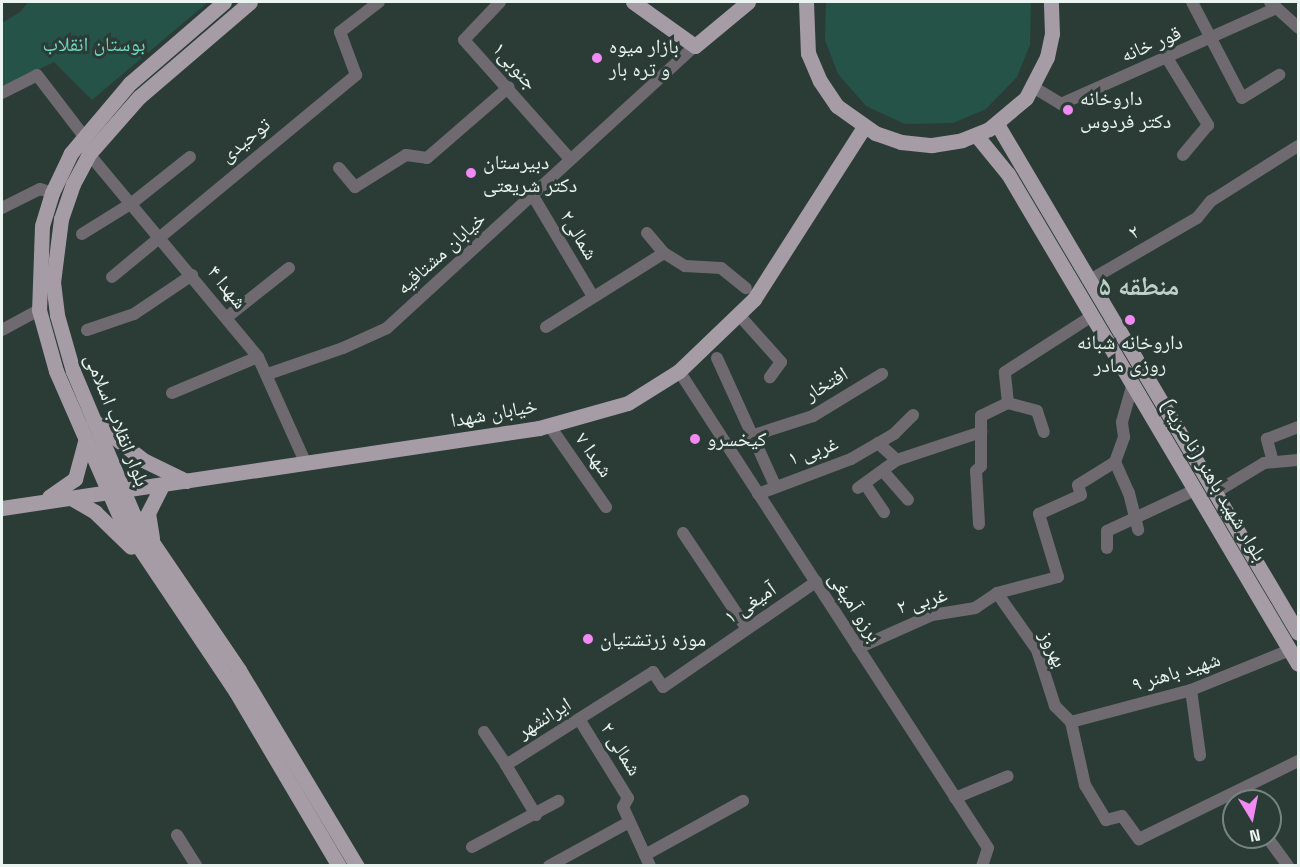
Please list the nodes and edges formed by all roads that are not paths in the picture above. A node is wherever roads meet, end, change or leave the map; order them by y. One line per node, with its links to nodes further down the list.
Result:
1 (224, 2): 21 (main road, بلوار انقلاب اسلامی)
2 (250, 2): 24 (main road, بلوار انقلاب اسلامی)
3 (379, 2): 35 (street, توحیدی)
4 (500, 2): 16 (street, جنوبی۱)
5 (633, 2): 13 (main road)
6 (748, 2): 13 (main road)
7 (806, 2): 20 (main road)
8 (1051, 2): 17 (main road)
9 (1192, 2): 12 (street)
10 (1273, 5): 11 (street); 12 (street, قور خانه)
11 (1299, 27)
12 (1214, 39): 14 (street, قور خانه); 15 (street)
13 (695, 46): 27 (street, خیابان مشتاقیه)
14 (1167, 58): 17 (street, قور خانه); 25 (street)
15 (1279, 75)
16 (508, 87): 27 (street, جنوبی۱); 28 (street)
17 (1033, 87): 19 (main road)
18 (2, 93): 21 (street)
19 (997, 124): 22 (main road); 40 (main road, بلوار شهید باهنر (ناصریه))
20 (864, 127): 22 (main road); 44 (main road, خیابان شهدا)
21 (83, 135): 29 (main road, بلوار انقلاب اسلامی)
22 (976, 135): 45 (main road, بلوار شهید باهنر (ناصریه))
23 (1299, 146): 40 (street, ۲)
24 (89, 154): 31 (street, شهدا ۴); 60 (main road, بلوار انقلاب اسلامی)
25 (1183, 155)
26 (190, 157): 31 (street)
27 (570, 159): 30 (street, خیابان مشتاقیه)
28 (339, 168)
29 (52, 192): 32 (street); 43 (main road, بلوار انقلاب اسلامی)
30 (533, 196): 42 (street, شمالی۲); 53 (street, خیابان مشتاقیه)
31 (132, 203): 34 (street); 35 (street, شهدا ۴)
32 (2, 208)
33 (647, 233): 36 (street)
34 (82, 234)
35 (162, 239): 38 (street, شهدا ۴); 39 (street, توحیدی)
36 (664, 253): 41 (street); 42 (street)
37 (290, 268): 46 (street)
38 (192, 275): 46 (street, شهدا ۴); 49 (street)
39 (112, 277)
40 (1090, 280): 79 (main road, بلوار شهید باهنر (ناصریه))
41 (746, 288)
42 (592, 295): 47 (street)
43 (39, 310): 48 (street); 66 (main road, بلوار انقلاب اسلامی)
44 (739, 315): 52 (main road, خیابان شهدا); 55 (street)
45 (1092, 316): 56 (main road, بلوار شهید باهنر (ناصریه)); 58 (street)
46 (227, 317): 50 (street, شهدا ۴)
47 (546, 327)
48 (2, 330)
49 (87, 330)
50 (258, 357): 53 (street, شهدا ۴); 57 (street)
51 (717, 358): 65 (street)
52 (679, 371): 61 (main road, خیابان شهدا); 80 (street, برزو آمیغی)
53 (268, 374): 72 (street, شهدا ۴)
54 (882, 374): 65 (street, افتخار)
55 (770, 377)
56 (1132, 383): 70 (street); 77 (main road, بلوار شهید باهنر (ناصریه))
57 (172, 393)
58 (1008, 403): 63 (street); 64 (street)
59 (912, 415): 67 (street, ۱ غربی)
60 (92, 419): 74 (main road); 78 (main road, بلوار انقلاب اسلامی)
61 (549, 425): 72 (main road, خیابان شهدا); 84 (street, شهدا ۷)
62 (1299, 427): 71 (street)
63 (981, 432): 68 (street); 88 (street)
64 (1044, 432)
65 (754, 435): 76 (street)
66 (85, 441): 78 (main road, بلوار انقلاب اسلامی); 83 (main road)
67 (878, 443): 68 (street); 76 (street, ۱ غربی)
68 (897, 460): 73 (street)
69 (1299, 460): 71 (street)
70 (1115, 462): 87 (street); 97 (street, ۲ غربی)
71 (1273, 462): 79 (street)
72 (306, 464): 74 (main road, خیابان شهدا)
73 (884, 471): 82 (street); 86 (street)
74 (186, 481): 75 (main road, خیابان شهدا)
75 (162, 485): 78 (main road, خیابان شهدا); 94 (main road)
76 (775, 485): 80 (street, ۱ غربی)
77 (1195, 490): 87 (street); 92 (main road, بلوار شهید باهنر (ناصریه))
78 (115, 492): 81 (main road, خیابان شهدا); 94 (main road, بلوار انقلاب اسلامی); 95 (main road, بلوار انقلاب اسلامی)
79 (1216, 492): 90 (main road, بلوار شهید باهنر (ناصریه))
80 (758, 494): 96 (street, برزو آمیغی)
81 (71, 498): 83 (main road, خیابان شهدا); 95 (main road)
82 (908, 500)
83 (29, 504): 85 (main road, خیابان شهدا)
84 (606, 507)
85 (2, 508)
86 (884, 512)
87 (1136, 516): 89 (street); 93 (street)
88 (978, 524)
89 (1138, 531)
90 (1240, 531): 92 (main road); 100 (main road, بلوار شهید باهنر (ناصریه))
91 (683, 533): 99 (street)
92 (1225, 539): 102 (main road, بلوار شهید باهنر (ناصریه))
93 (1107, 548)
94 (155, 549): 98 (main road, بلوار انقلاب اسلامی)
95 (150, 566): 98 (main road, بلوار انقلاب اسلامی)
96 (816, 582): 99 (street, آمیغی ۱); 101 (street, برزو آمیغی)
97 (997, 593): 101 (street, ۲ غربی); 107 (street, بهروز)
98 (184, 602): 125 (main road, بلوار انقلاب اسلامی); 126 (main road, بلوار انقلاب اسلامی)
99 (747, 629): 104 (street, آمیغی ۱)
100 (1299, 633)
101 (858, 648): 114 (street, برزو آمیغی)
102 (1290, 650): 103 (main road, بلوار شهید باهنر (ناصریه)); 105 (street, شهید باهنر ۹)
103 (1299, 664)
104 (653, 672): 106 (street, ایرانشهر)
105 (1191, 690): 107 (street, شهید باهنر ۹); 109 (street)
106 (579, 719): 111 (street, ایرانشهر); 119 (street, ۲ شمالی)
107 (1071, 722): 117 (street)
108 (484, 732): 111 (street)
109 (1200, 755)
110 (1299, 761): 113 (street)
111 (506, 765): 118 (street, ایرانشهر)
112 (1008, 776): 114 (street)
113 (1252, 789)
114 (956, 798): 128 (street, برزو آمیغی)
115 (558, 801): 118 (street)
116 (743, 801): 123 (street)
117 (1222, 804)
118 (536, 815): 121 (street)
119 (629, 822): 123 (street, ۲ شمالی); 127 (street)
120 (177, 835): 124 (street)
121 (472, 848)
122 (1276, 849): 129 (street)
123 (647, 860)
124 (196, 866)
125 (339, 866)
126 (357, 866)
127 (549, 866)
128 (982, 866)
129 (1288, 866)

